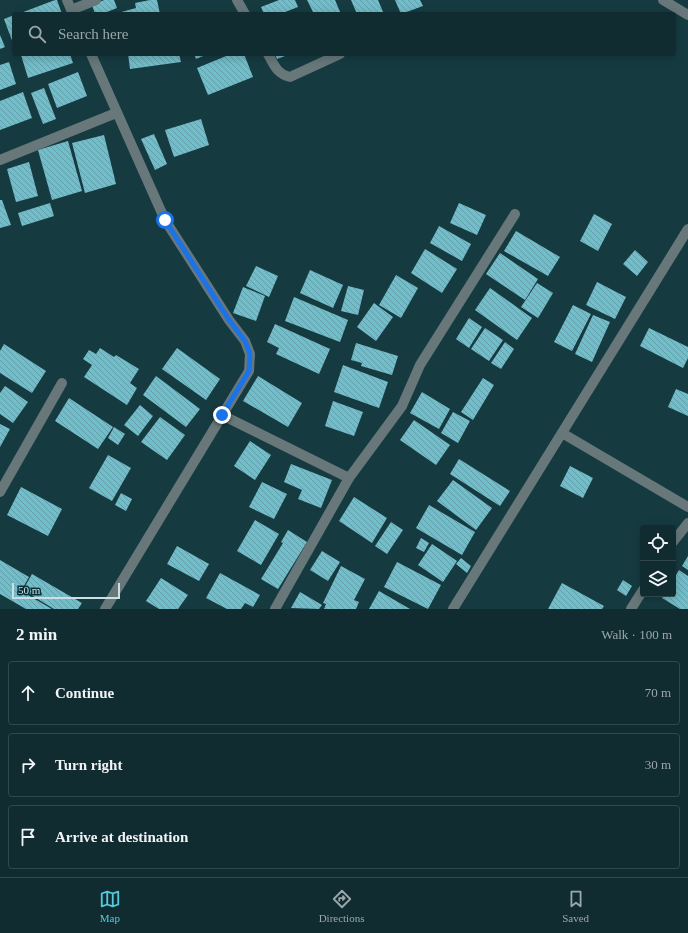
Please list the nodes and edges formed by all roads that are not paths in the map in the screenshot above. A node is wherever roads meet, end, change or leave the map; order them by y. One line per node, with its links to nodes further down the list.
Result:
1 (66, 0): 5 (street)
2 (96, 0): 5 (street)
3 (237, 0): 6 (street)
4 (663, 0): 7 (street)
5 (72, 12)
6 (244, 12)
7 (688, 15)
8 (91, 56): 11 (street)
9 (269, 56): 10 (street)
10 (336, 56)
11 (116, 112): 12 (street); 16 (street)
12 (0, 160)
13 (516, 214): 18 (street)
14 (688, 229): 17 (street)
15 (62, 383): 19 (street)
16 (222, 415): 18 (street); 24 (street)
17 (562, 433): 20 (street); 26 (street)
18 (349, 478): 25 (street)
19 (0, 492)
20 (688, 507)
21 (688, 523): 22 (street)
22 (676, 538)
23 (640, 595): 27 (street)
24 (105, 609)
25 (275, 609)
26 (453, 609)
27 (631, 609)

